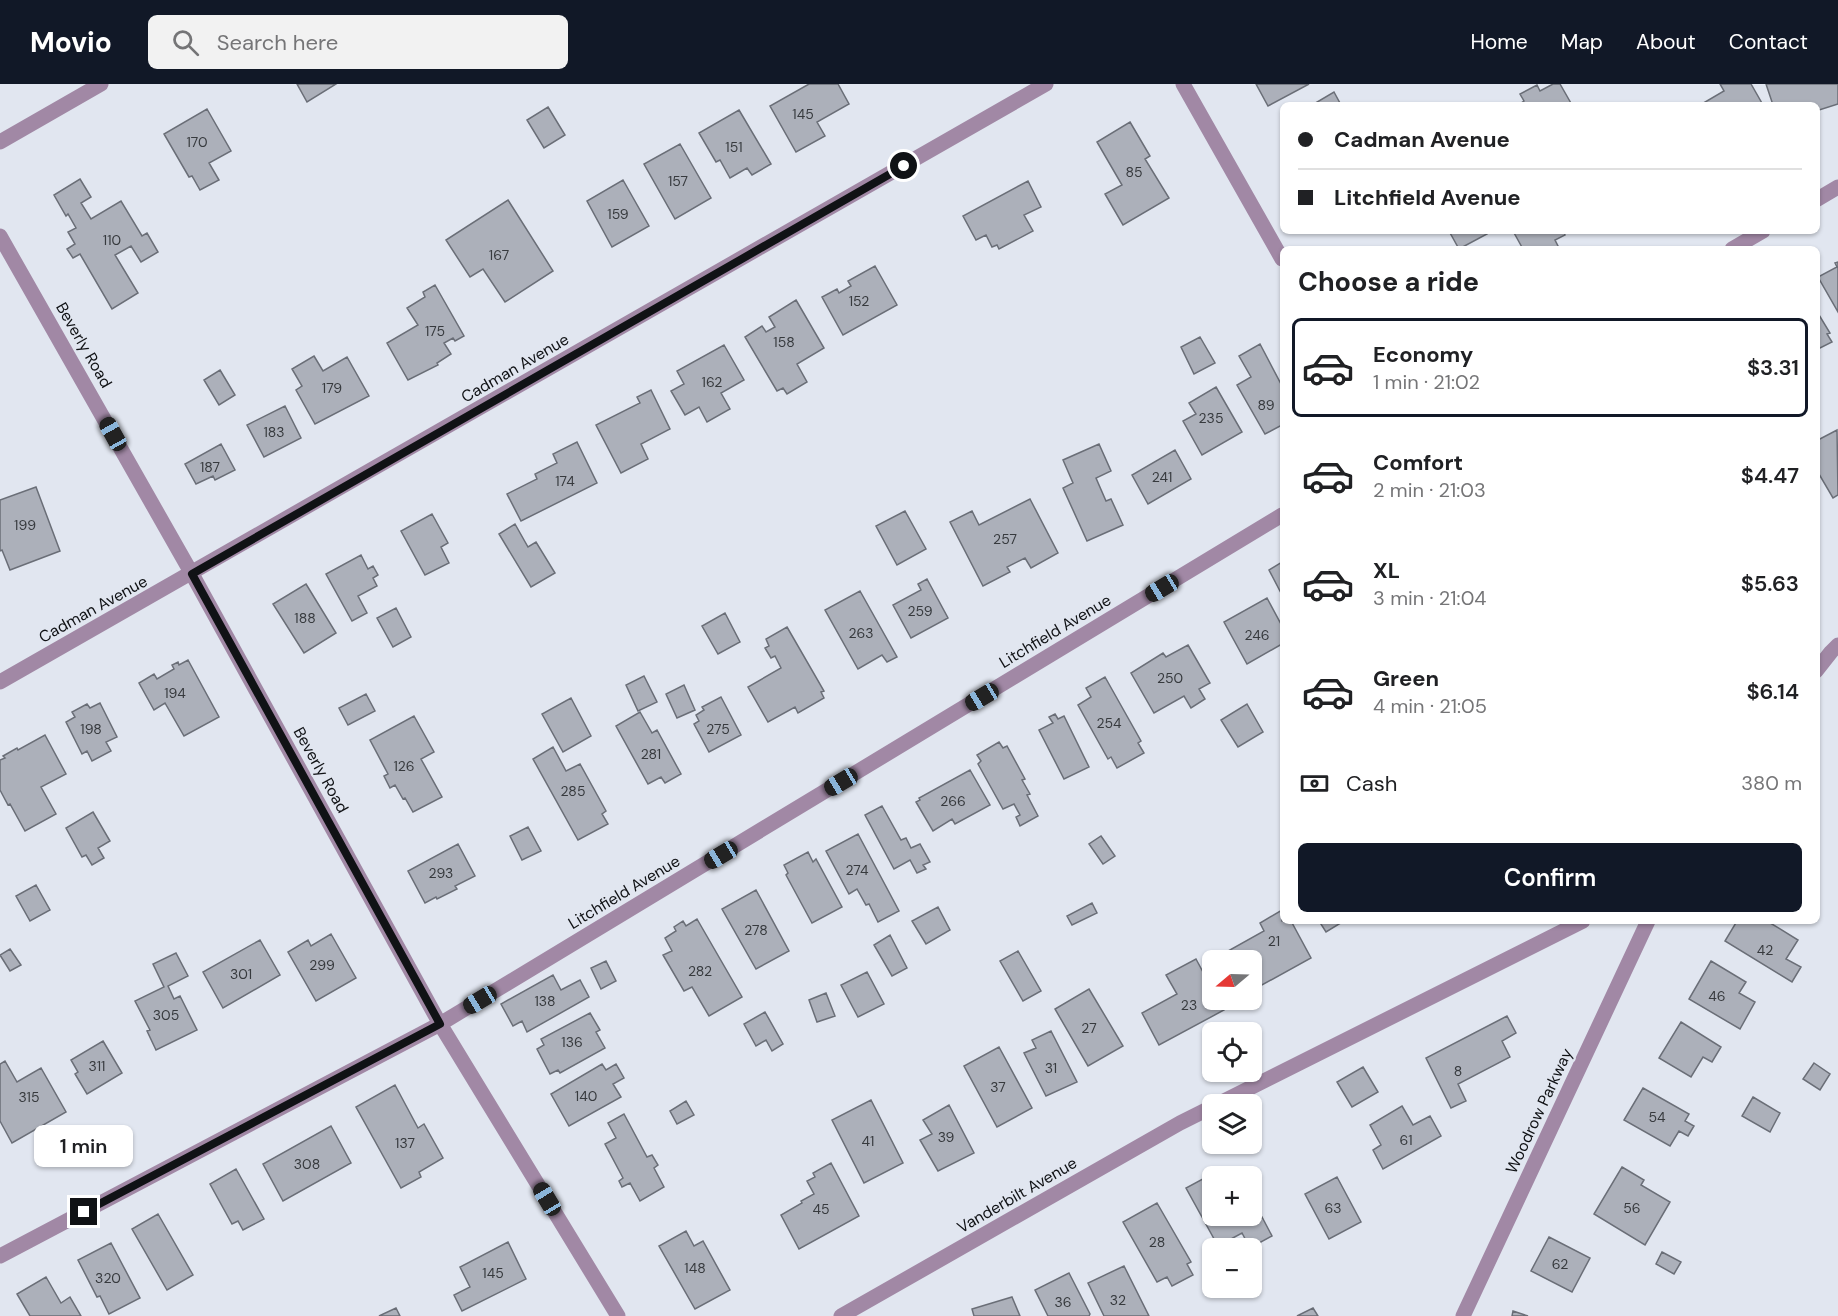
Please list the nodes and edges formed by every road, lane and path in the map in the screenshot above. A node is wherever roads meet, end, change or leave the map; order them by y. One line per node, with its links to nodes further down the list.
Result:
1 (101, 84): 4 (street)
2 (1046, 84): 12 (street, Cadman Avenue)
3 (1183, 84): 10 (street)
4 (0, 142)
5 (1838, 187): 6 (street)
6 (1820, 198)
7 (1758, 234): 9 (street)
8 (0, 236): 12 (street, Beverly Road)
9 (1737, 246)
10 (1280, 255)
11 (1280, 516): 18 (street, Litchfield Avenue)
12 (192, 574): 15 (street, Cadman Avenue); 18 (street, Beverly Road)
13 (1838, 645): 14 (street)
14 (1820, 666)
15 (0, 682)
16 (1577, 924): 19 (street)
17 (1647, 924): 24 (street, Woodrow Parkway)
18 (440, 1024): 21 (street, Litchfield Avenue); 22 (street, Beverly Road)
19 (1238, 1094)
20 (1202, 1112): 23 (street, Vanderbilt Avenue)
21 (0, 1256)
22 (618, 1316)
23 (841, 1316)
24 (1463, 1316)

